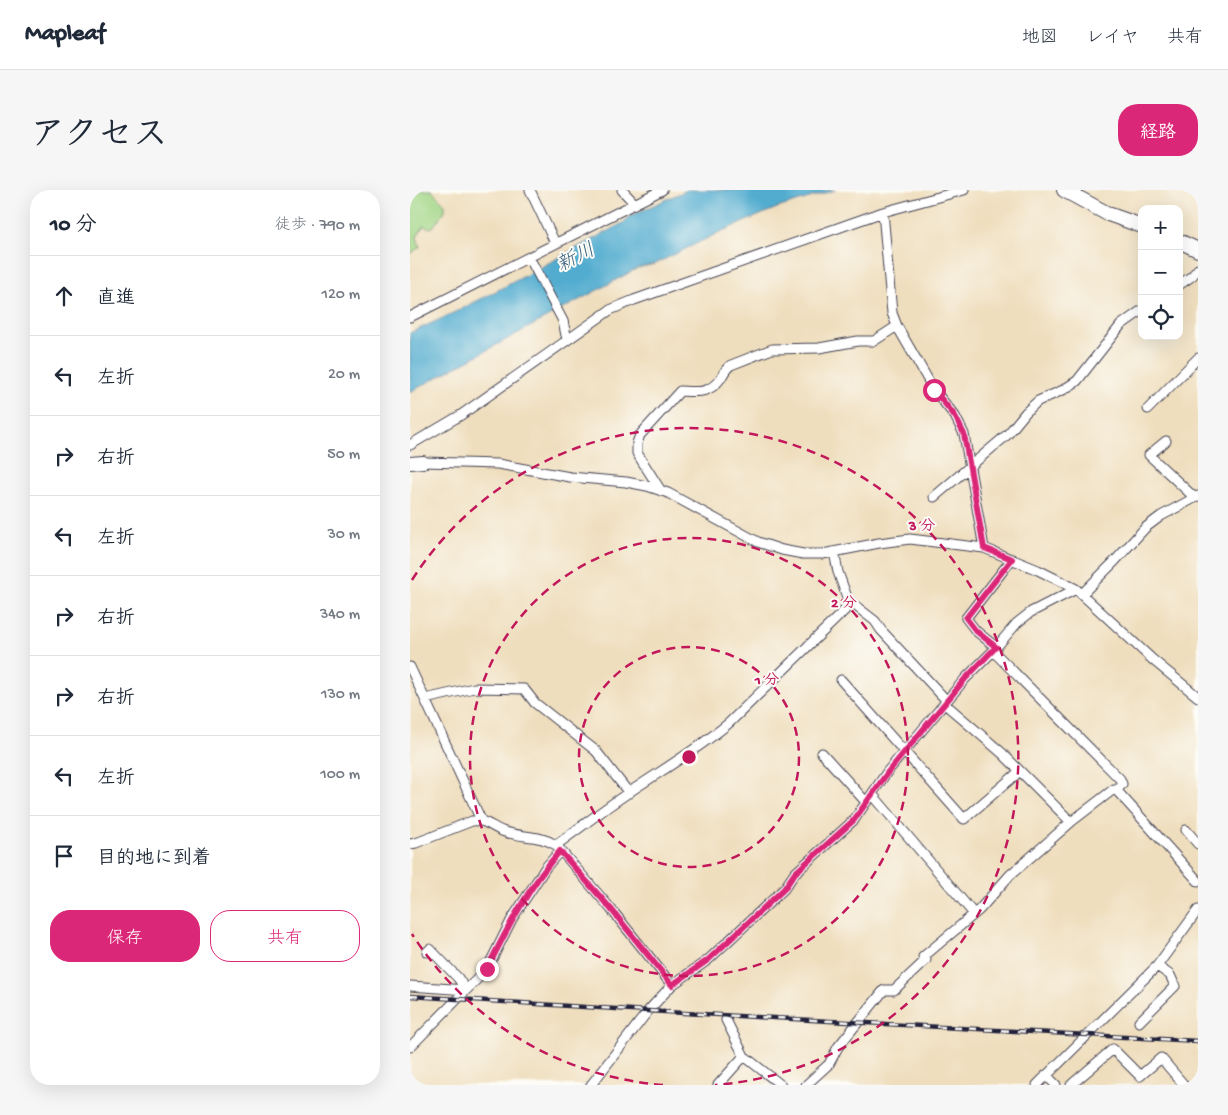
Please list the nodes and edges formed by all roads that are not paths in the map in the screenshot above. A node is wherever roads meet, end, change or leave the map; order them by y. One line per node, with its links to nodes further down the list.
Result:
1 (530, 190): 9 (street)
2 (622, 190): 6 (street)
3 (662, 190): 6 (street)
4 (964, 190): 7 (street)
5 (1064, 190): 8 (main road)
6 (635, 204): 9 (street)
7 (883, 212): 17 (street); 18 (street)
8 (1138, 225)
9 (555, 243): 12 (street)
10 (1183, 243): 11 (main road)
11 (1198, 250)
12 (530, 259): 16 (street); 18 (street)
13 (1198, 269): 14 (street)
14 (1183, 282)
15 (1138, 313): 24 (street)
16 (410, 317)
17 (897, 326): 24 (street); 25 (street)
18 (567, 340): 22 (street)
19 (1198, 358): 20 (street)
20 (1148, 409)
21 (1166, 442): 27 (street)
22 (410, 445)
23 (416, 462): 25 (street)
24 (970, 466): 26 (street); 28 (street)
25 (661, 491): 29 (street)
26 (934, 497)
27 (1196, 497): 31 (street)
28 (984, 548): 29 (street); 30 (street)
29 (834, 552): 32 (street)
30 (1012, 559): 31 (street); 33 (street)
31 (1079, 591): 33 (street); 36 (street)
32 (848, 600): 38 (street); 43 (street)
33 (995, 649): 38 (street); 42 (street)
34 (410, 667): 37 (street)
35 (841, 680): 39 (street)
36 (1198, 697)
37 (425, 699): 43 (street); 46 (street)
38 (946, 702): 39 (street); 41 (street)
39 (905, 752): 41 (street); 44 (street)
40 (822, 753): 45 (street)
41 (1020, 771): 47 (street)
42 (1118, 789): 47 (street); 52 (street)
43 (629, 793): 51 (street)
44 (872, 794): 45 (street); 54 (street)
45 (866, 802): 57 (street)
46 (481, 820): 49 (street); 51 (street)
47 (1071, 822): 54 (street)
48 (1186, 830): 50 (street)
49 (410, 844)
50 (1198, 844)
51 (558, 848): 57 (street); 59 (street)
52 (1198, 882)
53 (1198, 910): 56 (street)
54 (974, 914): 68 (street)
55 (427, 952): 59 (street)
56 (1157, 966): 61 (street); 64 (street)
57 (672, 985): 65 (street)
58 (410, 986): 59 (street)
59 (466, 990): 62 (street)
60 (726, 1020): 63 (street)
61 (1139, 1022)
62 (410, 1047)
63 (744, 1056): 66 (street); 67 (street)
64 (1046, 1075): 69 (street); 70 (street)
65 (591, 1085)
66 (718, 1085)
67 (781, 1085)
68 (806, 1085)
69 (1037, 1085)
70 (1056, 1085)
71 (1071, 1085): 72 (street)
72 (1184, 1085)

